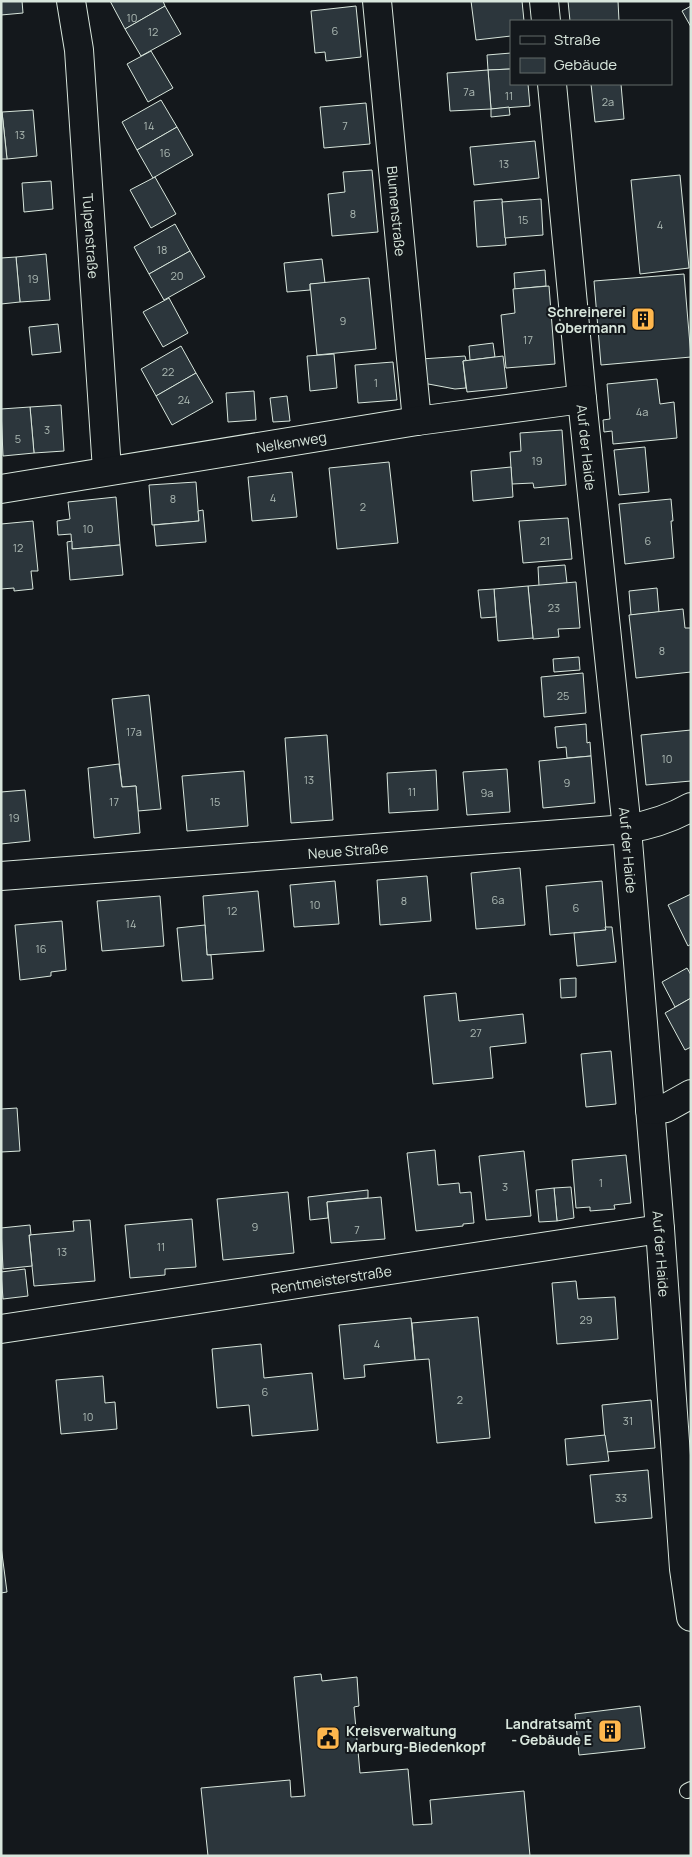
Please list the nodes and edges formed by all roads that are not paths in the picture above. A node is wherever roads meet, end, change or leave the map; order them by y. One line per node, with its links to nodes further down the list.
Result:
1 (71, 1): 8 (street, Tulpenstraße)
2 (377, 1): 7 (street, Blumenstraße)
3 (544, 1): 4 (street)
4 (546, 20)
5 (552, 85): 6 (street, Auf der Haide)
6 (582, 399): 7 (street, Nelkenweg); 11 (street, Auf der Haide)
7 (417, 421): 8 (street, Nelkenweg)
8 (107, 470): 9 (street, Nelkenweg)
9 (1, 489)
10 (691, 808): 11 (street, Neue Straße)
11 (627, 829): 12 (street, Neue Straße); 14 (street, Auf der Haide)
12 (1, 876)
13 (691, 1094): 14 (street)
14 (650, 1110): 15 (street, Auf der Haide)
15 (660, 1229): 16 (street, Rentmeisterstraße); 17 (street, Auf der Haide)
16 (1, 1329)
17 (691, 1617)

